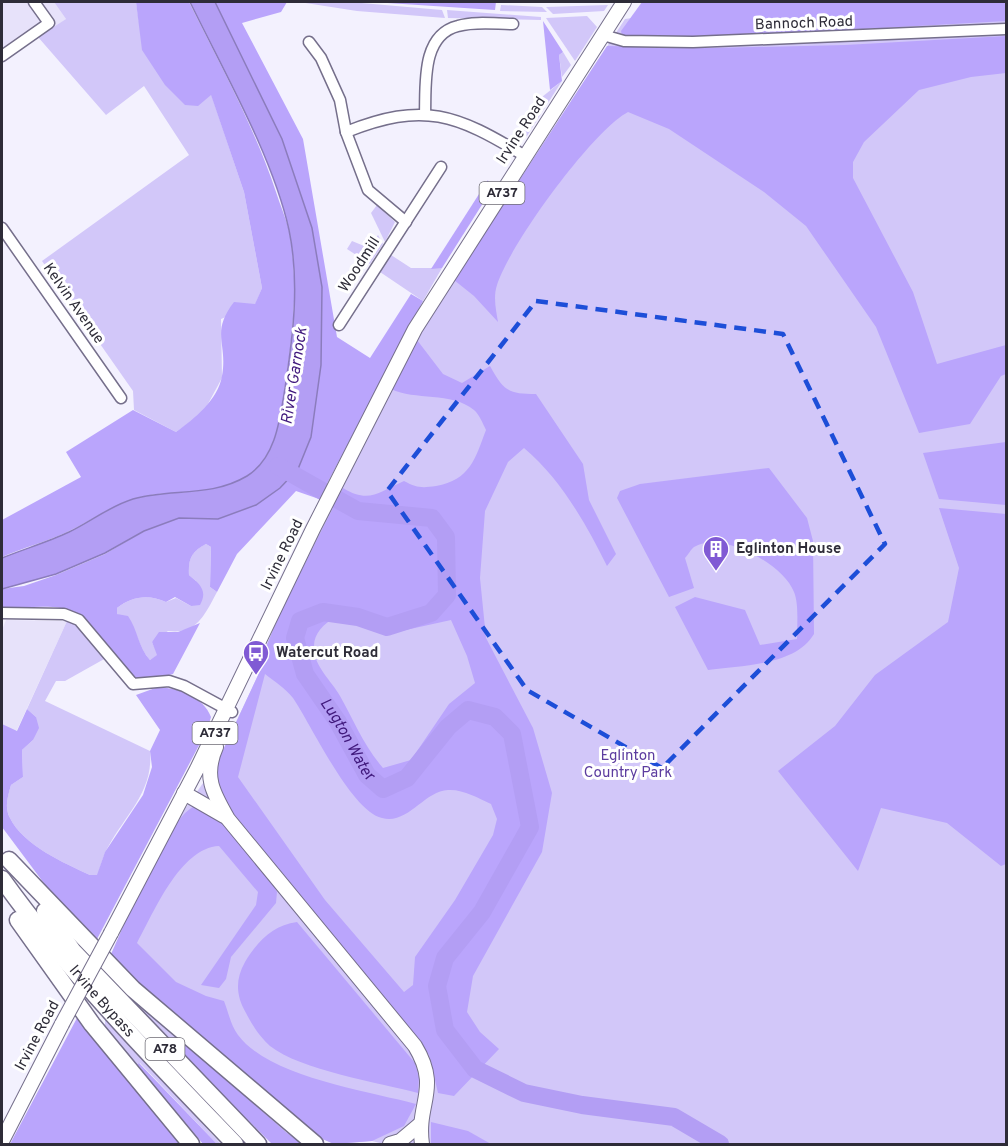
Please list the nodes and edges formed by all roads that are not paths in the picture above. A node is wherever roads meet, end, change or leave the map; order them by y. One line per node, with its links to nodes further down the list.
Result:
1 (34, 2): 7 (street)
2 (624, 2): 5 (main road, Irvine Road / A737)
3 (513, 24): 8 (street)
4 (1006, 29): 5 (street, Bannoch Road)
5 (603, 35): 10 (main road, Irvine Road / A737)
6 (309, 42): 9 (street)
7 (2, 56)
8 (425, 114): 9 (street); 10 (street)
9 (346, 132): 12 (street)
10 (525, 156): 17 (main road, Irvine Road / A737)
11 (441, 167): 12 (street, Woodmill)
12 (406, 222): 14 (street, Woodmill)
13 (2, 228): 15 (street, Kelvin Avenue)
14 (339, 325)
15 (121, 398)
16 (2, 613): 17 (street)
17 (229, 711): 18 (main road, Irvine Road / A737); 20 (main road)
18 (192, 777): 19 (main road, Irvine Road / A737); 20 (main road)
19 (184, 793): 21 (main road); 27 (main road, Irvine Road / A737, bridge)
20 (213, 794): 21 (main road)
21 (228, 819): 26 (main road)
22 (5, 855): 25 (highway, A78); 31 (highway)
23 (2, 879): 25 (highway, A78)
24 (2, 897): 28 (highway)
25 (69, 957): 29 (highway, Irvine Bypass / A78); 30 (highway, Irvine Bypass / A78)
26 (421, 1120): 32 (main road); 33 (main road)
27 (2, 1141)
28 (191, 1144)
29 (235, 1144)
30 (258, 1144)
31 (315, 1144)
32 (390, 1144)
33 (422, 1144)

